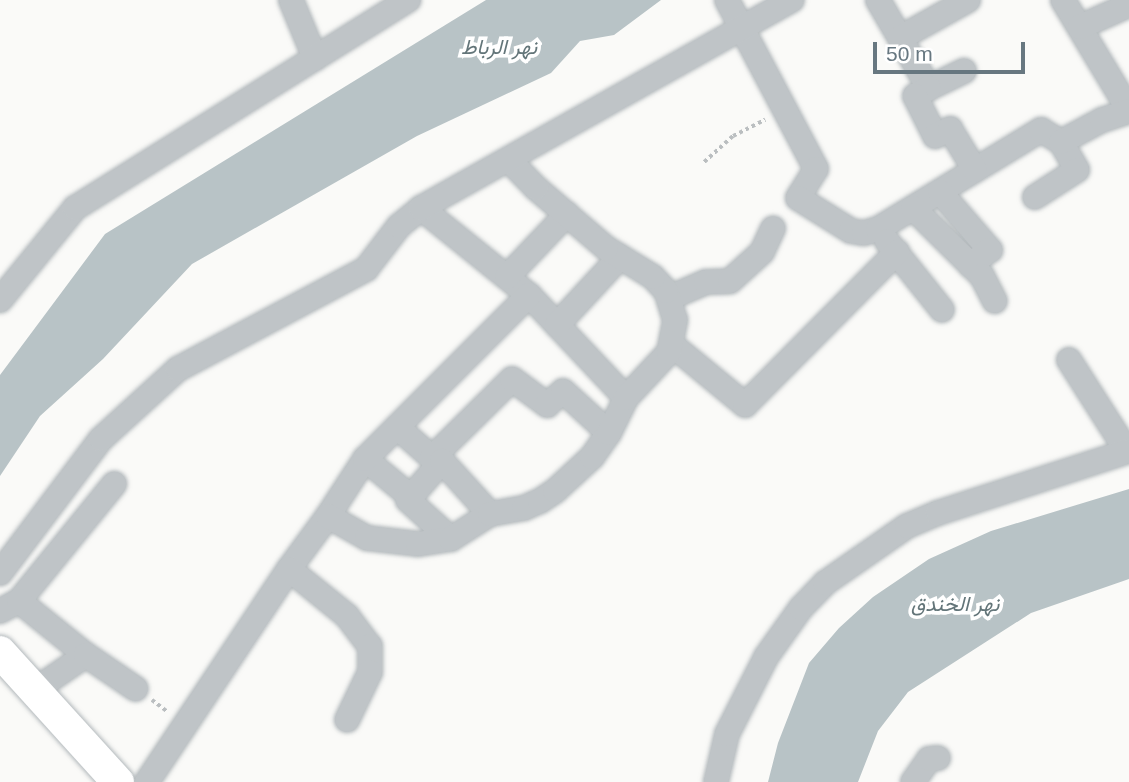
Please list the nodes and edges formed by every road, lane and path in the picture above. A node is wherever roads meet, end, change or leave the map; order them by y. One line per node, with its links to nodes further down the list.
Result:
1 (291, 0): 11 (street)
2 (408, 0): 11 (street)
3 (727, 0): 9 (street)
4 (792, 0): 9 (street)
5 (878, 0): 10 (street)
6 (968, 1): 10 (street)
7 (1129, 5): 8 (street)
8 (1073, 9): 14 (street)
9 (743, 28): 15 (street); 17 (street)
10 (900, 38): 13 (street)
11 (315, 58): 33 (street)
12 (964, 71): 13 (street)
13 (929, 88): 19 (street)
14 (1129, 111): 16 (street)
15 (786, 113): 18 (path); 26 (street)
16 (1061, 142): 19 (street); 21 (street)
17 (509, 160): 22 (street); 24 (street)
18 (704, 162)
19 (975, 170): 20 (street)
20 (940, 192): 23 (street); 29 (street)
21 (1035, 197)
22 (421, 208): 30 (street); 51 (street)
23 (913, 208): 26 (street); 29 (street)
24 (567, 214): 28 (street); 30 (street)
25 (773, 228): 32 (street)
26 (878, 229): 27 (street)
27 (897, 252): 35 (street); 37 (street)
28 (620, 257): 32 (street); 36 (street)
29 (970, 265): 34 (street)
30 (507, 277): 31 (street)
31 (529, 295): 36 (street); 40 (street)
32 (669, 298): 37 (street)
33 (0, 300)
34 (995, 301)
35 (942, 310)
36 (557, 325): 39 (street)
37 (671, 344): 39 (street)
38 (1069, 360): 42 (street)
39 (626, 398): 41 (street)
40 (397, 427): 43 (street); 44 (street)
41 (609, 433): 44 (street); 47 (street)
42 (1128, 451): 61 (street)
43 (365, 459): 46 (street); 48 (street)
44 (436, 461): 46 (street); 47 (street)
45 (114, 484): 52 (street)
46 (411, 497): 49 (street)
47 (490, 514): 49 (street)
48 (328, 516): 49 (street); 50 (street)
49 (451, 539)
50 (289, 569): 57 (street); 60 (street)
51 (0, 573)
52 (9, 606): 54 (street)
53 (0, 652): 55 (main road)
54 (86, 655): 55 (street); 56 (street)
55 (35, 690): 59 (main road)
56 (136, 690)
57 (347, 720)
58 (938, 758): 62 (street)
59 (118, 782)
60 (147, 782)
61 (716, 782)
62 (913, 782)

